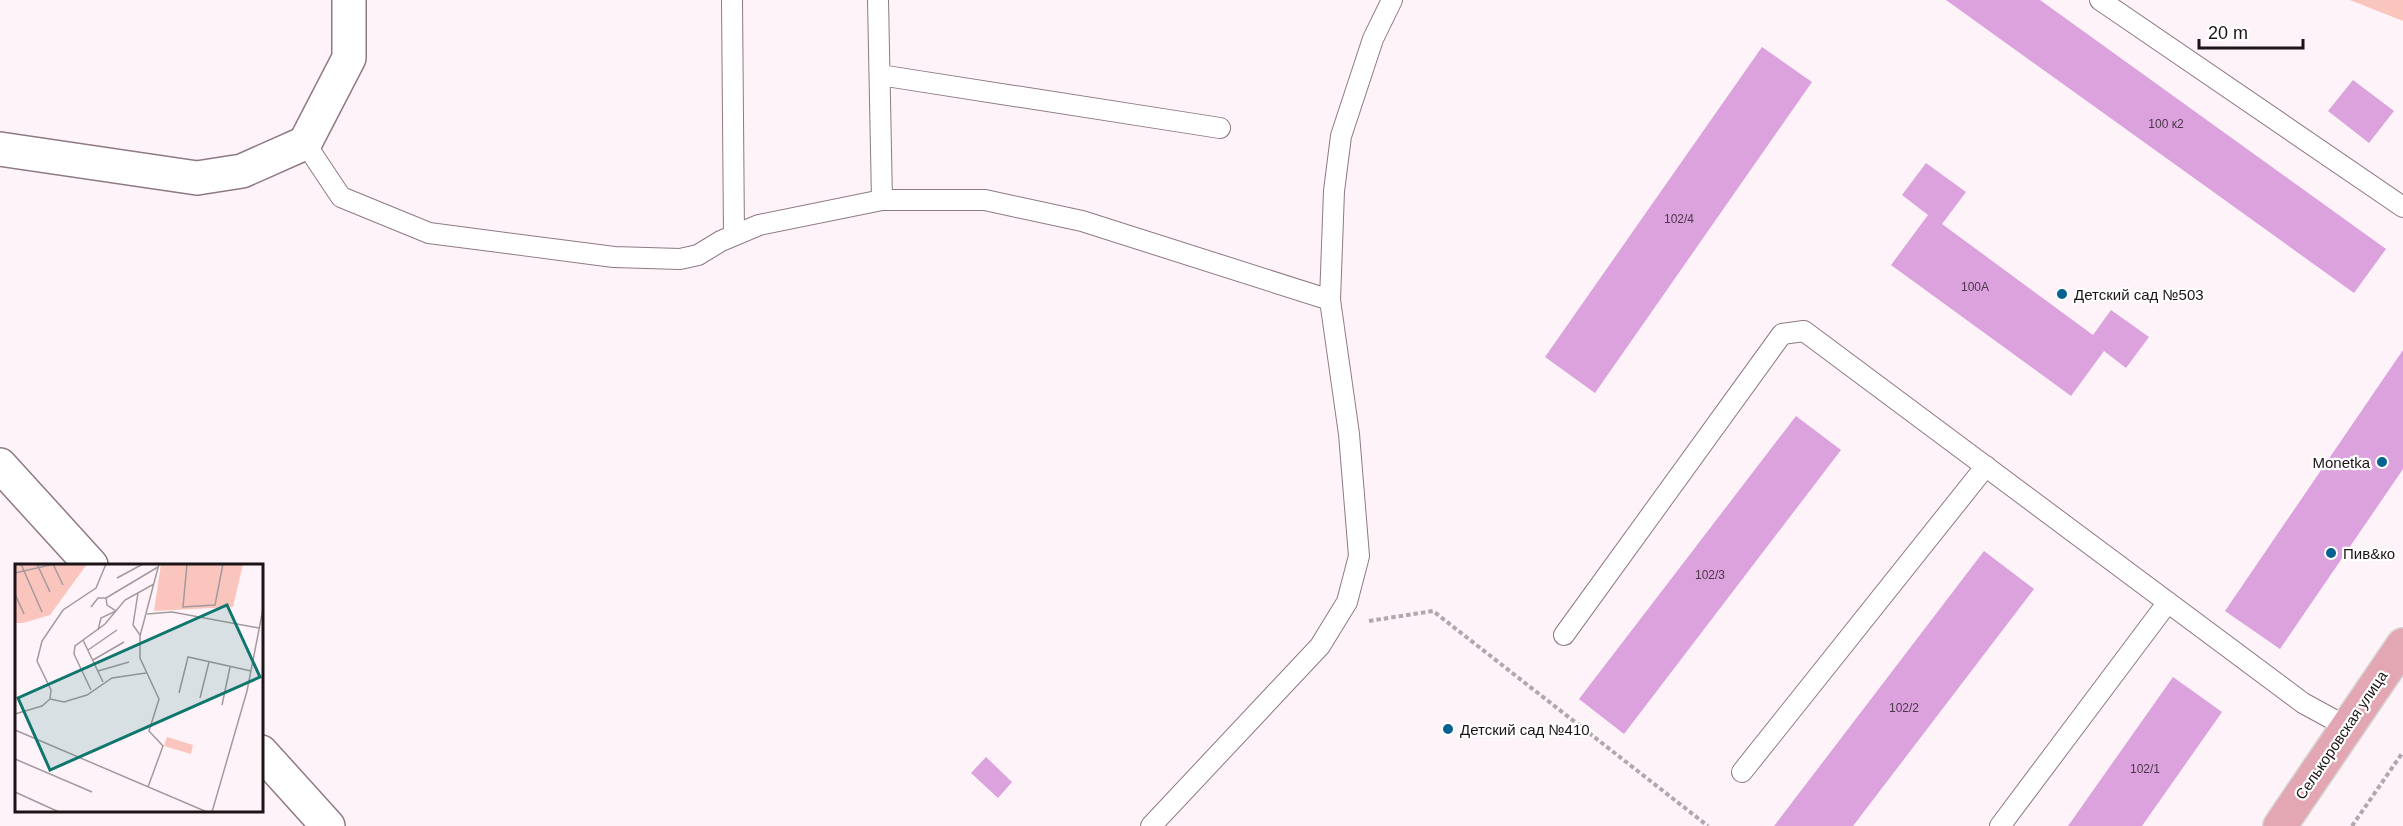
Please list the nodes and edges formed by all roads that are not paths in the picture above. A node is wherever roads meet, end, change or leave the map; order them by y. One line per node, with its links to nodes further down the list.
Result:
1 (349, 0): 8 (street)
2 (732, 0): 12 (lane)
3 (878, 0): 6 (lane)
4 (1392, 0): 13 (lane)
5 (2100, 0): 11 (lane)
6 (880, 75): 7 (lane); 10 (lane)
7 (1220, 128)
8 (305, 143): 9 (street); 12 (lane)
9 (0, 149)
10 (882, 200): 12 (lane); 13 (lane)
11 (2403, 207)
12 (735, 235)
13 (1330, 300): 24 (lane)
14 (0, 465): 16 (street)
15 (1986, 466): 17 (lane); 18 (lane); 22 (lane)
16 (90, 564)
17 (2168, 602): 20 (lane); 25 (lane)
18 (1564, 635)
19 (2403, 645): 20 (main road, Селькоровская улица)
20 (2347, 727): 26 (main road, Селькоровская улица)
21 (262, 754): 23 (street)
22 (1742, 772)
23 (328, 826)
24 (1151, 826)
25 (2000, 826)
26 (2280, 826)

